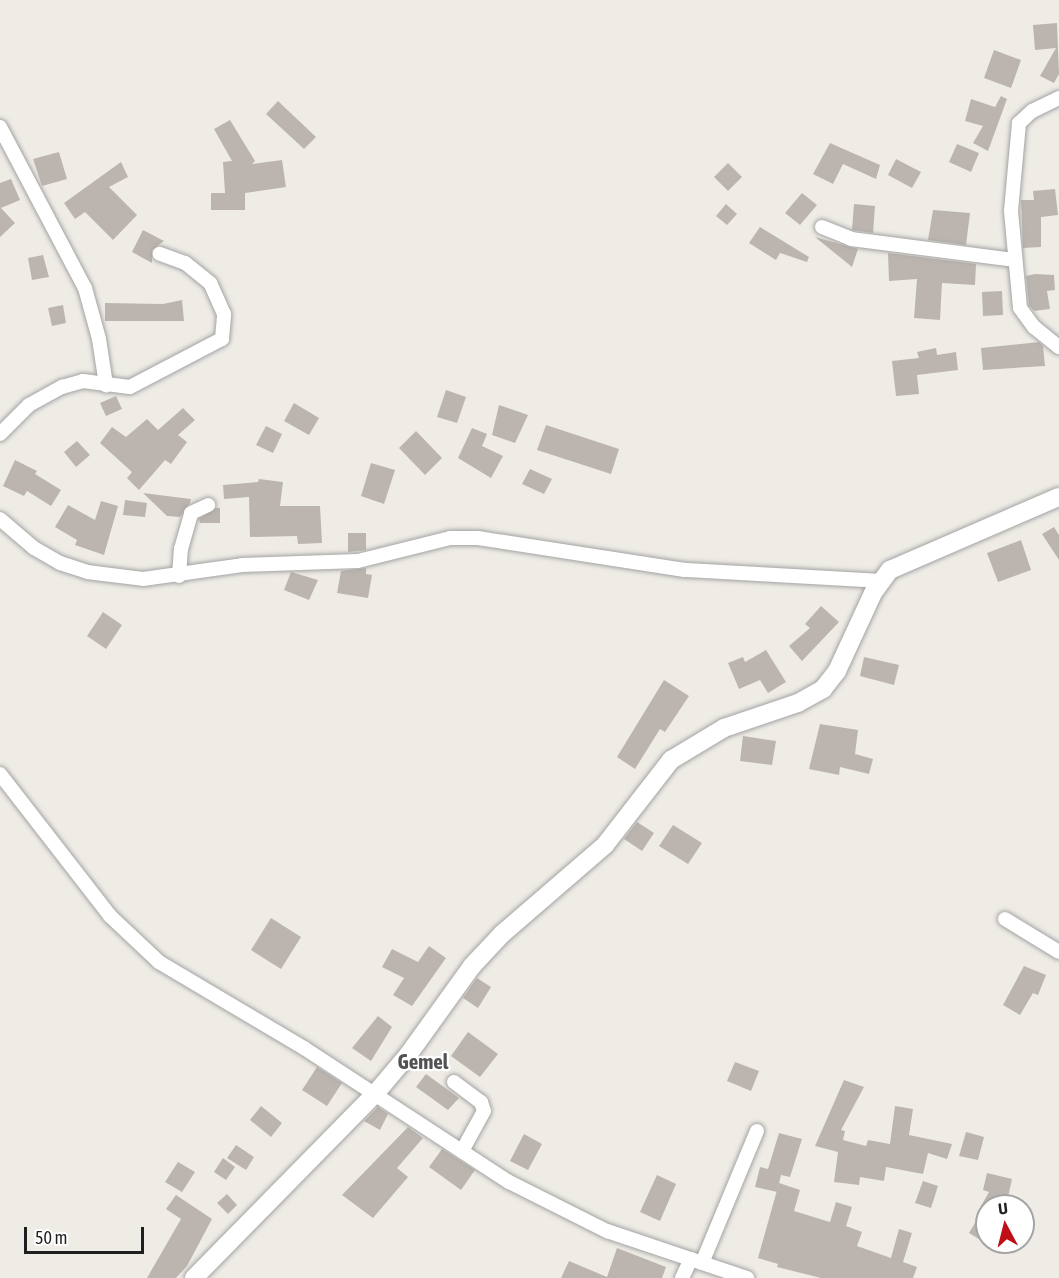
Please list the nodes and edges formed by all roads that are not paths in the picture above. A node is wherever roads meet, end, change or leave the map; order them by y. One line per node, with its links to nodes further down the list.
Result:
1 (1059, 98): 5 (street)
2 (0, 127): 7 (street)
3 (822, 227): 5 (street)
4 (159, 254): 7 (street)
5 (1014, 260): 6 (street)
6 (1059, 347)
7 (106, 385): 8 (street)
8 (0, 434)
9 (1059, 496): 13 (street)
10 (208, 505): 12 (street)
11 (0, 519): 12 (street)
12 (179, 576): 13 (street)
13 (880, 582): 18 (street)
14 (0, 774): 18 (street)
15 (1005, 919): 16 (street)
16 (1059, 952)
17 (454, 1082): 20 (street)
18 (375, 1094): 20 (street); 22 (street)
19 (757, 1131): 21 (street)
20 (462, 1151): 21 (street)
21 (705, 1267): 23 (street); 24 (street)
22 (194, 1278)
23 (682, 1278)
24 (747, 1278)

